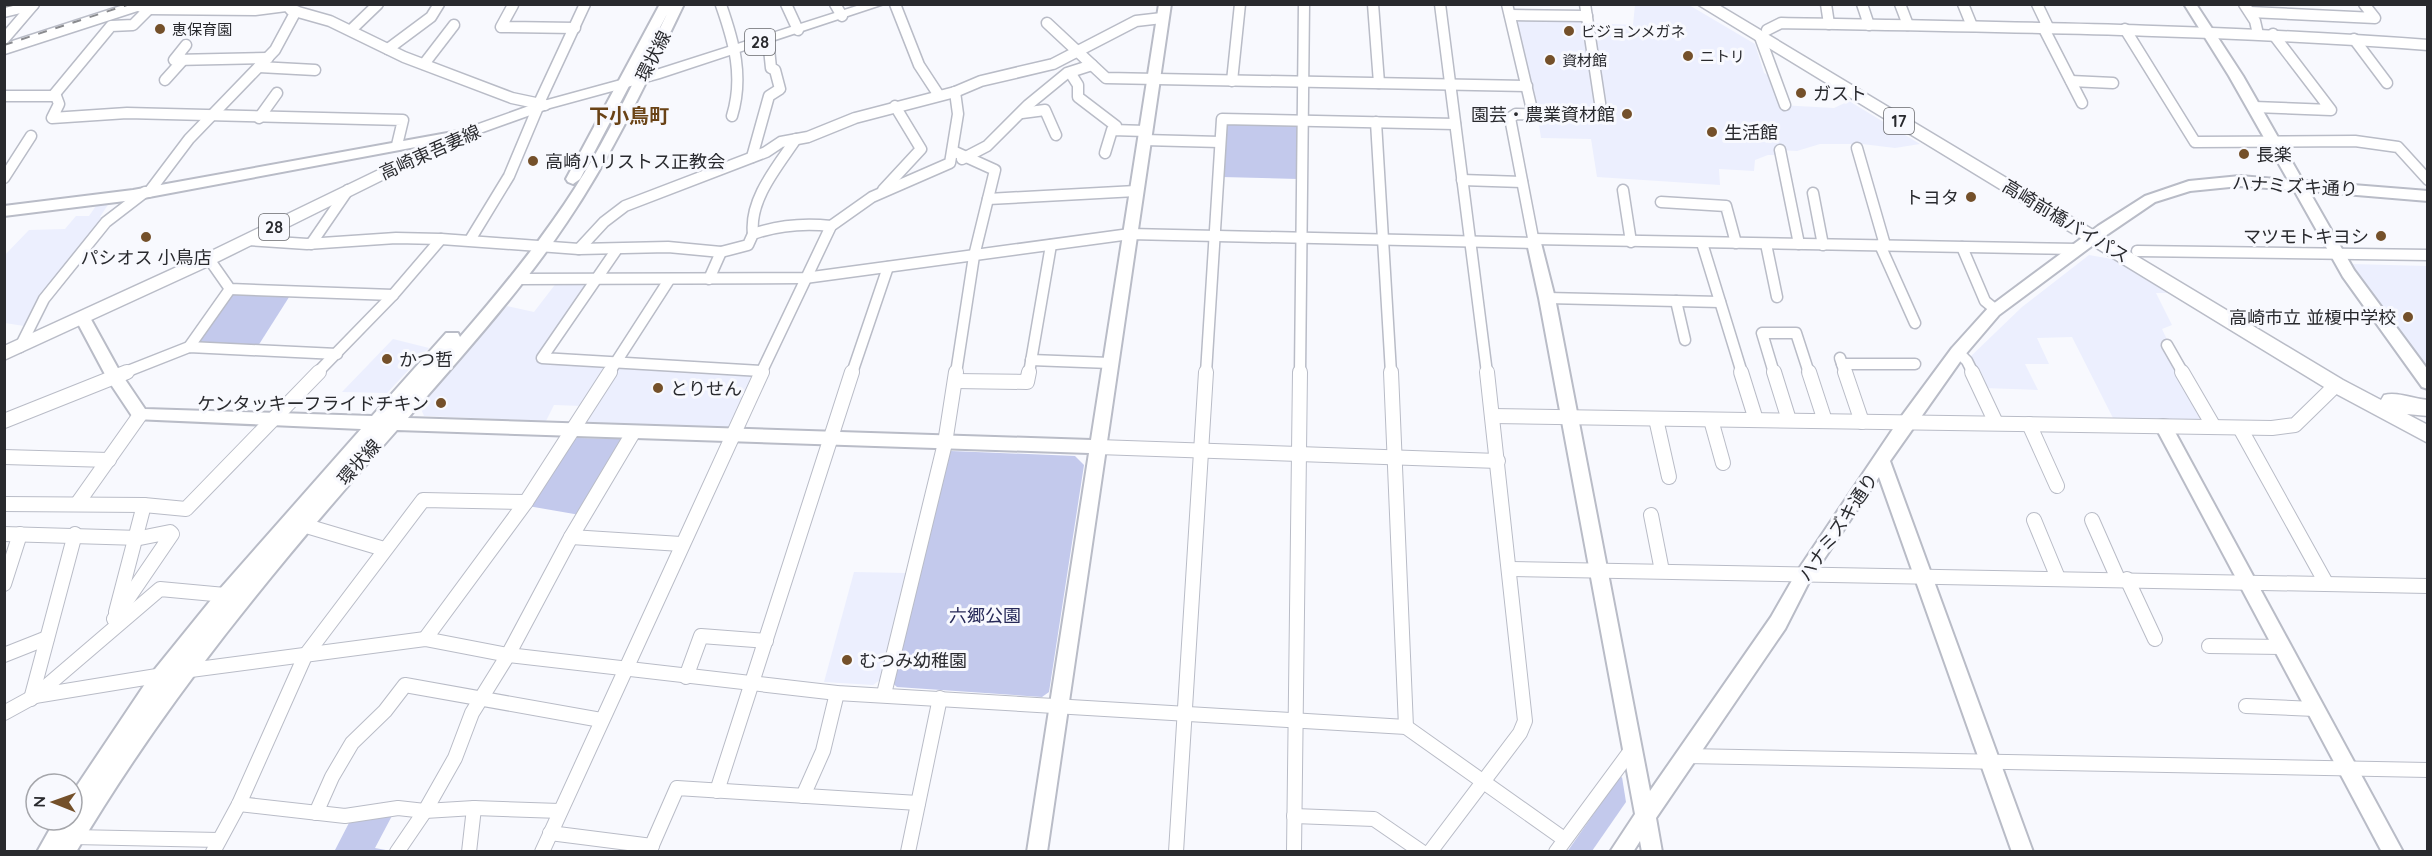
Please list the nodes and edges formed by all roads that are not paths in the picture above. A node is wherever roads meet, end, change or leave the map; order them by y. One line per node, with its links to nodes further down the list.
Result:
1 (378, 4): 45 (street)
2 (439, 4): 58 (street)
3 (585, 4): 43 (street)
4 (666, 4): 75 (street, 環状線)
5 (678, 4): 68 (street, 環状線)
6 (786, 4): 46 (street)
7 (878, 4): 29 (main road, 高崎東吾妻線 / 28)
8 (895, 4): 82 (street)
9 (1240, 4): 71 (street)
10 (1304, 4): 73 (street)
11 (1373, 4): 74 (street)
12 (1440, 4): 78 (street)
13 (1585, 4): 35 (street)
14 (1705, 4): 48 (highway, 高崎前橋バイパス / 17)
15 (1725, 4): 48 (highway, 高崎前橋バイパス / 17)
16 (1826, 4): 37 (street)
17 (1862, 4): 38 (street)
18 (1900, 4): 39 (street)
19 (1962, 4): 41 (street)
20 (2037, 4): 42 (street)
21 (2190, 4): 47 (street)
22 (2364, 4): 34 (street)
23 (34, 5): 32 (street); 52 (street)
24 (286, 5): 27 (street); 33 (street)
25 (513, 5): 43 (street)
26 (721, 5): 59 (street)
27 (144, 6): 57 (street); 84 (street)
28 (2247, 8): 34 (street); 49 (street)
29 (839, 10): 46 (main road, 高崎東吾妻線 / 28)
30 (1508, 10): 35 (street); 79 (street)
31 (1164, 11): 60 (street); 70 (street)
32 (4, 12)
33 (296, 12): 45 (street); 61 (street)
34 (2316, 15): 51 (street)
35 (1587, 16): 91 (street)
36 (1047, 24): 60 (street)
37 (1828, 24): 38 (street); 48 (street)
38 (1869, 24): 39 (street)
39 (1908, 25): 41 (street)
40 (454, 26): 63 (street)
41 (1972, 26): 42 (street)
42 (2046, 27): 44 (street); 72 (street)
43 (575, 28): 86 (street)
44 (2125, 29): 47 (street); 105 (street)
45 (351, 30): 58 (street)
46 (798, 30): 53 (main road, 高崎東吾妻線 / 28)
47 (2209, 33): 49 (street); 89 (street)
48 (1763, 34): 87 (street); 134 (highway, 高崎前橋バイパス / 17)
49 (2258, 34): 50 (street)
50 (2273, 34): 51 (street); 89 (street)
51 (2332, 37): 54 (street)
52 (4, 39)
53 (768, 39): 59 (main road, 高崎東吾妻線 / 28); 110 (street)
54 (2354, 39): 56 (street); 77 (street)
55 (186, 45): 62 (street)
56 (2427, 45)
57 (4, 49)
58 (388, 49): 63 (street)
59 (735, 49): 68 (main road, 高崎東吾妻線 / 28); 93 (street)
60 (1077, 52): 64 (street); 80 (street)
61 (268, 58): 62 (street); 65 (street)
62 (183, 60): 69 (street)
63 (424, 64): 86 (street)
64 (1092, 65): 67 (street); 70 (street)
65 (259, 67): 66 (street); 92 (street)
66 (315, 70)
67 (1071, 74): 90 (street); 98 (street)
68 (642, 78): 75 (main road, 高崎東吾妻線 / 28); 149 (street, 環状線)
69 (165, 80)
70 (1154, 80): 71 (street); 101 (street)
71 (1232, 81): 73 (street)
72 (2070, 81): 76 (street); 85 (street)
73 (1304, 82): 74 (street); 95 (street)
74 (1379, 82): 78 (street)
75 (625, 83): 86 (main road, 高崎東吾妻線 / 28); 149 (street, 環状線)
76 (2113, 83)
77 (2387, 83)
78 (1450, 84): 79 (street); 97 (street)
79 (1527, 86): 91 (street)
80 (955, 92): 82 (street); 111 (street)
81 (277, 93): 94 (street)
82 (938, 94): 88 (street)
83 (4, 96): 84 (street)
84 (53, 96): 92 (street)
85 (2082, 103)
86 (541, 105): 99 (main road, 高崎東吾妻線 / 28); 136 (street)
87 (1785, 105)
88 (895, 106): 103 (street); 123 (street)
89 (2254, 107): 105 (street)
90 (1020, 113): 100 (street); 112 (street)
91 (1533, 114): 116 (street)
92 (211, 115): 94 (street); 121 (street)
93 (732, 116)
94 (259, 118): 106 (street)
95 (1303, 120): 96 (street); 104 (street); 132 (street)
96 (1376, 122): 97 (street); 137 (street)
97 (1455, 124): 114 (street)
98 (1115, 130): 101 (street); 109 (street)
99 (464, 134): 106 (street); 118 (main road, 高崎東吾妻線 / 28)
100 (1056, 135)
101 (1145, 135): 104 (street); 120 (street)
102 (31, 136): 113 (street)
103 (796, 139): 110 (street); 129 (street)
104 (1220, 142): 131 (street)
105 (2273, 142): 115 (street); 117 (street)
106 (397, 145): 121 (street)
107 (1857, 148): 148 (street)
108 (1780, 150): 145 (street)
109 (1105, 153)
110 (752, 157): 151 (street)
111 (951, 157): 112 (street); 123 (street)
112 (968, 158): 125 (street)
113 (4, 178)
114 (1462, 180): 116 (street); 139 (street)
115 (2427, 180)
116 (1522, 182): 138 (street)
117 (2296, 184): 124 (street, ハナミズキ通り); 134 (street, ハナミズキ通り); 155 (street)
118 (348, 190): 135 (main road, 高崎東吾妻線 / 28); 143 (street)
119 (1623, 190): 140 (street)
120 (1136, 191): 125 (street); 130 (street)
121 (147, 192): 127 (street); 176 (street)
122 (1813, 193): 146 (street)
123 (880, 194): 128 (street)
124 (2427, 196)
125 (988, 199): 157 (street)
126 (1661, 202): 142 (street)
127 (4, 211)
128 (831, 226): 129 (street); 160 (street)
129 (753, 234): 154 (street)
130 (1130, 234): 131 (street); 147 (street); 183 (street)
131 (1214, 236): 132 (street); 218 (street)
132 (1300, 238): 137 (street); 219 (street)
133 (441, 239): 136 (street); 143 (street); 166 (street)
134 (2091, 239): 150 (street); 153 (highway, 高崎前橋バイパス / 17); 171 (street, ハナミズキ通り); 189 (highway, 高崎前橋バイパス / 17)
135 (248, 240): 143 (street); 158 (main road, 高崎東吾妻線 / 28)
136 (470, 240): 149 (street)
137 (1382, 240): 139 (street); 221 (street)
138 (1534, 241): 139 (street); 140 (street); 168 (street)
139 (1468, 242): 193 (street)
140 (1630, 242): 141 (street)
141 (1702, 243): 142 (street); 170 (street)
142 (1736, 243): 144 (street)
143 (311, 244)
144 (1766, 244): 145 (street); 167 (street)
145 (1799, 244): 146 (street)
146 (1823, 244): 148 (street)
147 (1052, 245): 157 (street); 181 (street)
148 (1883, 245): 150 (street); 173 (street)
149 (536, 246): 151 (street); 161 (street, 環状線); 203 (street, 環状線)
150 (1962, 247): 171 (street)
151 (579, 249): 152 (street)
152 (617, 249): 154 (street); 163 (street)
153 (2137, 251): 155 (street); 190 (highway, 高崎前橋バイパス / 17)
154 (721, 252): 162 (street)
155 (2336, 253): 156 (street); 188 (street)
156 (2427, 255)
157 (974, 256): 159 (street); 187 (street)
158 (208, 259): 165 (street); 172 (main road, 高崎東吾妻線 / 28)
159 (888, 267): 160 (street); 215 (street)
160 (805, 278): 162 (street); 185 (street)
161 (517, 279): 163 (street); 203 (street, 環状線)
162 (709, 279): 164 (street)
163 (594, 280): 164 (street); 182 (street)
164 (669, 280): 182 (street)
165 (230, 289): 166 (street); 177 (street)
166 (393, 295): 180 (street)
167 (1777, 297)
168 (1548, 298): 169 (street); 194 (street)
169 (1676, 301): 170 (street); 174 (street)
170 (1720, 302): 197 (street)
171 (1996, 310): 178 (street, ハナミズキ通り)
172 (83, 318): 176 (main road, 高崎東吾妻線 / 28); 186 (street)
173 (1915, 323)
174 (1685, 340)
175 (2167, 345): 209 (street)
176 (20, 347): 179 (main road, 高崎東吾妻線 / 28)
177 (189, 347): 180 (street); 186 (street)
178 (1958, 352): 205 (street, ハナミズキ通り); 206 (street)
179 (4, 354)
180 (337, 354): 200 (street)
181 (1031, 360): 183 (street); 187 (street)
182 (617, 363): 185 (street); 211 (street)
183 (1110, 363): 217 (street)
184 (1915, 364): 204 (street)
185 (761, 371): 214 (street)
186 (114, 376): 192 (street); 199 (street)
187 (955, 381): 216 (street)
188 (2427, 383)
189 (2336, 385): 210 (street); 213 (highway, 高崎前橋バイパス / 17)
190 (2391, 401): 191 (highway); 202 (highway, 高崎前橋バイパス / 17)
191 (2427, 408)
192 (140, 415): 200 (street); 222 (street)
193 (1492, 416): 194 (street); 223 (street)
194 (1570, 418): 195 (street); 244 (street)
195 (1656, 419): 196 (street); 226 (street)
196 (1711, 420): 197 (street); 225 (street)
197 (1756, 420): 198 (street)
198 (1789, 420): 201 (street); 201 (street)
199 (4, 421)
200 (272, 421): 203 (street); 231 (street)
201 (1825, 421): 204 (street)
202 (2427, 421)
203 (385, 422): 211 (street); 235 (street, 環状線); 254 (street, 環状線)
204 (1862, 422): 205 (street)
205 (1907, 422): 206 (street); 224 (street, ハナミズキ通り)
206 (1996, 423): 207 (street)
207 (2028, 424): 208 (street); 227 (street)
208 (2163, 426): 209 (street); 250 (street)
209 (2214, 427): 210 (street)
210 (2240, 428): 252 (street)
211 (572, 431): 212 (street); 228 (street)
212 (633, 433): 214 (street); 240 (street)
213 (2427, 435)
214 (731, 436): 215 (street); 241 (street)
215 (829, 439): 216 (street); 260 (street)
216 (945, 443): 217 (street); 272 (street)
217 (1098, 447): 218 (street); 276 (street)
218 (1203, 452): 219 (street); 280 (street)
219 (1297, 455): 221 (street); 282 (street)
220 (4, 457): 222 (street)
221 (1396, 458): 223 (street); 283 (street)
222 (108, 460): 230 (street)
223 (1498, 461): 243 (street)
224 (1882, 461): 246 (street, ハナミズキ通り); 247 (street)
225 (1723, 463)
226 (1669, 477)
227 (2056, 486)
228 (526, 502): 242 (street); 258 (street)
229 (4, 504): 230 (street)
230 (77, 504): 231 (street)
231 (144, 506): 239 (street)
232 (1651, 515): 245 (street)
233 (2034, 520): 248 (street)
234 (2092, 520): 249 (street)
235 (303, 525): 242 (street); 266 (street, 環状線)
236 (4, 534): 237 (street)
237 (20, 534): 238 (street); 251 (street)
238 (75, 534): 239 (street); 257 (street)
239 (135, 537): 255 (street); 255 (street)
240 (571, 537): 241 (street); 264 (street)
241 (681, 544): 267 (street)
242 (384, 549): 265 (street)
243 (1510, 569): 244 (street); 289 (street)
244 (1599, 570): 245 (street); 284 (street)
245 (1662, 571): 246 (street)
246 (1804, 575): 247 (street); 285 (street, ハナミズキ通り)
247 (1923, 575): 248 (street); 286 (street)
248 (2058, 578): 249 (street)
249 (2122, 579): 250 (street); 259 (street)
250 (2247, 582): 252 (street); 262 (street)
251 (4, 584)
252 (2326, 584): 253 (street)
253 (2427, 586)
254 (225, 595): 256 (street); 268 (street, 環状線)
255 (114, 619): 256 (street)
256 (106, 637): 273 (street)
257 (47, 638): 263 (street); 273 (street)
258 (425, 639): 264 (street); 265 (street)
259 (2155, 639)
260 (766, 641): 269 (street); 270 (street)
261 (2209, 646): 262 (street)
262 (2282, 647): 278 (street)
263 (4, 655)
264 (508, 655): 267 (street); 274 (street)
265 (305, 656): 266 (street); 294 (street)
266 (185, 670): 268 (street); 302 (street, 環状線)
267 (623, 670): 269 (street); 281 (street)
268 (162, 675): 273 (street); 291 (street, 環状線)
269 (686, 678): 270 (street)
270 (752, 685): 271 (street); 290 (street)
271 (837, 693): 272 (street); 292 (street)
272 (884, 694): 275 (street)
273 (33, 697): 279 (street)
274 (481, 698): 281 (street); 296 (street); 298 (street)
275 (940, 698): 276 (street); 293 (street)
276 (1059, 705): 280 (street); 311 (street)
277 (2246, 706): 278 (street)
278 (2315, 709): 287 (street)
279 (4, 713)
280 (1184, 713): 282 (street); 312 (street)
281 (601, 720): 297 (street)
282 (1295, 721): 283 (street); 300 (street)
283 (1406, 727): 289 (street)
284 (1632, 749): 299 (street); 303 (street)
285 (1685, 756): 286 (street); 299 (street, ハナミズキ通り)
286 (1990, 762): 287 (street); 318 (street)
287 (2348, 768): 288 (street); 319 (street)
288 (2427, 770)
289 (1484, 781): 303 (street); 315 (street)
290 (717, 790): 292 (street); 305 (street)
291 (84, 792)
292 (803, 796): 293 (street)
293 (918, 803): 310 (street)
294 (239, 804): 298 (street); 304 (street)
295 (474, 808): 296 (street); 297 (street); 308 (street)
296 (425, 811): 298 (street); 307 (street)
297 (560, 811): 301 (street)
298 (316, 813)
299 (1645, 815): 316 (street, ハナミズキ通り); 317 (street)
300 (1294, 816): 313 (street); 314 (street)
301 (550, 833): 305 (street); 309 (street)
302 (68, 836): 304 (street); 306 (street, 環状線)
303 (1560, 845)
304 (216, 846)
305 (650, 849)
306 (47, 852)
307 (397, 852)
308 (469, 852)
309 (542, 852)
310 (908, 852)
311 (1037, 852)
312 (1176, 852)
313 (1294, 852)
314 (1422, 852)
315 (1430, 852)
316 (1620, 852)
317 (1652, 852)
318 (2023, 852)
319 (2393, 852)

